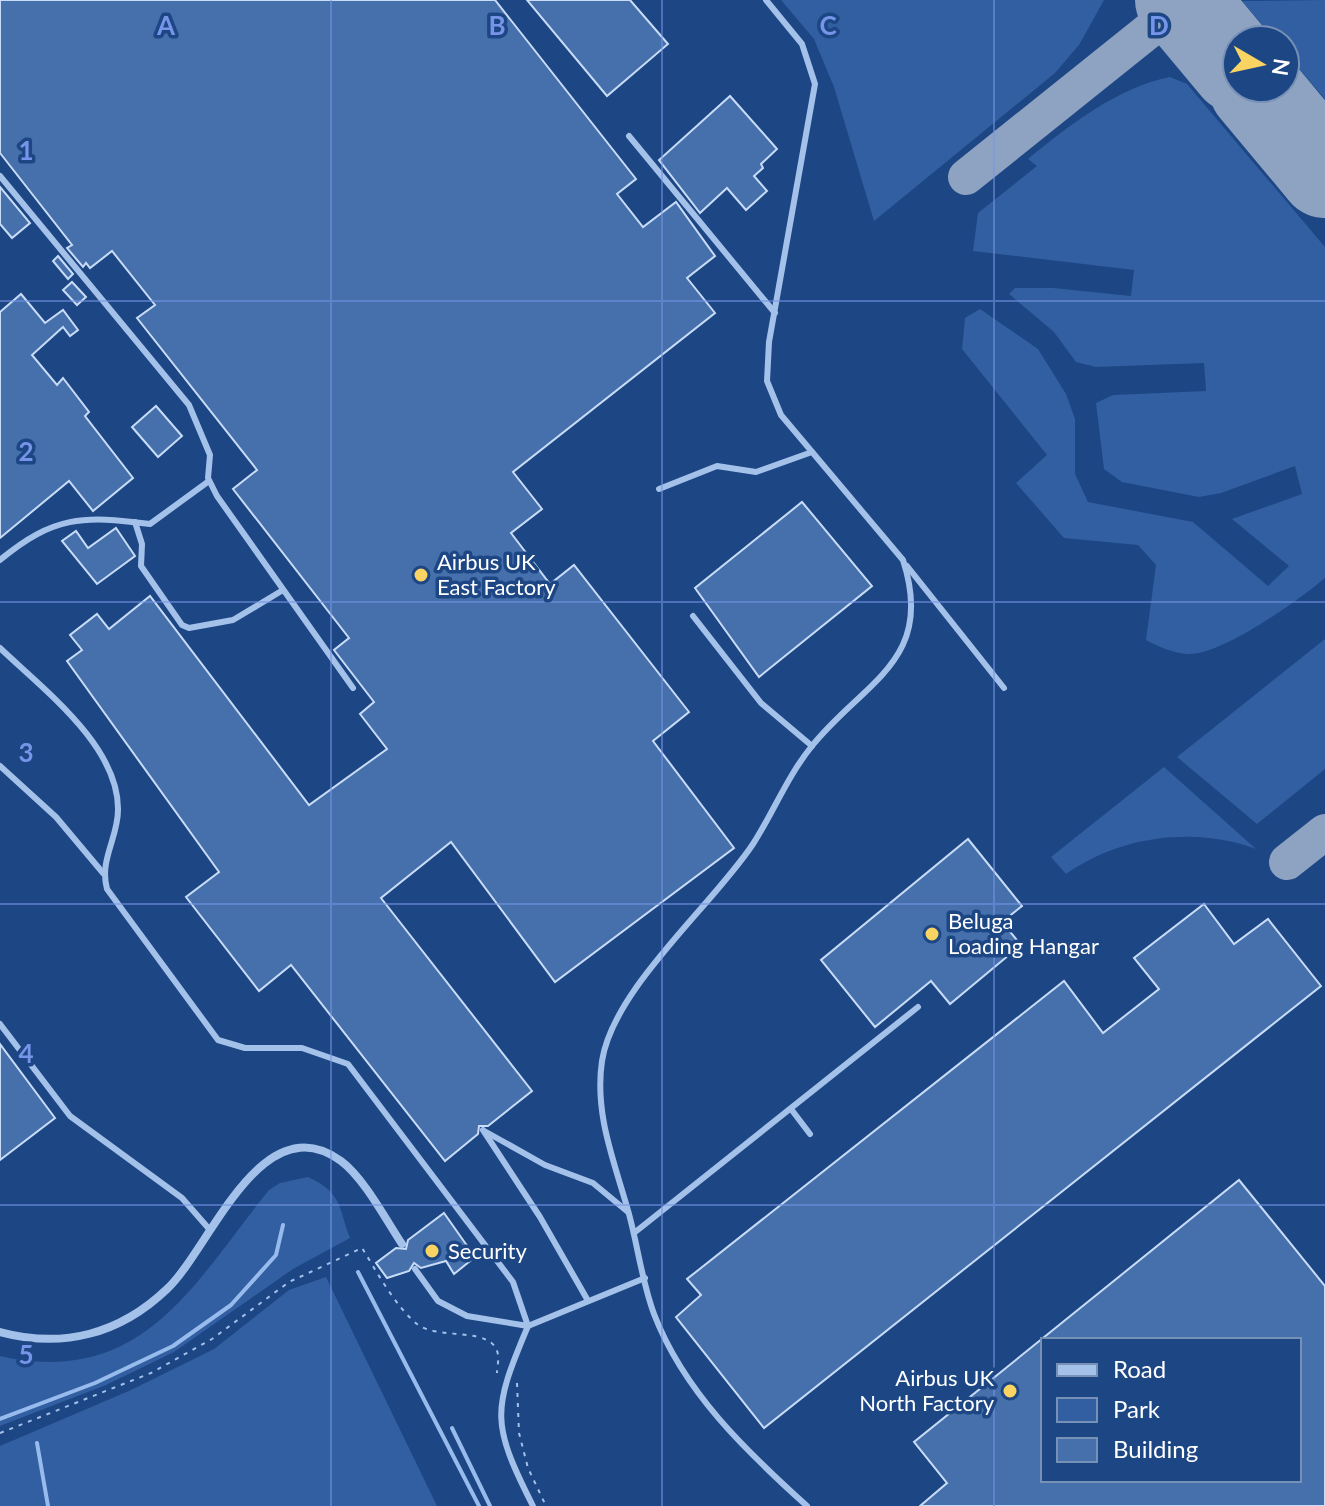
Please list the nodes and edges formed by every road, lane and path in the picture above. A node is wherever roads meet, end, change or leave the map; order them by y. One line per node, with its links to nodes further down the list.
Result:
1 (766, 0): 4 (lane)
2 (629, 136): 4 (lane)
3 (0, 176): 6 (lane)
4 (775, 313): 5 (lane)
5 (812, 452): 7 (lane); 10 (lane)
6 (209, 481): 8 (lane); 11 (lane)
7 (659, 489)
8 (135, 522): 9 (lane); 11 (lane)
9 (0, 560)
10 (903, 560): 15 (lane); 16 (lane)
11 (283, 590): 14 (lane)
12 (693, 616): 16 (lane)
13 (0, 648): 18 (lane)
14 (353, 688)
15 (1004, 688)
16 (812, 746): 23 (lane)
17 (0, 766): 18 (lane)
18 (103, 873): 30 (lane)
19 (918, 1007): 21 (lane)
20 (0, 1024): 24 (lane)
21 (791, 1109): 22 (lane); 25 (lane)
22 (810, 1134)
23 (629, 1213): 25 (lane); 29 (lane)
24 (210, 1230): 26 (street); 31 (street)
25 (634, 1233): 28 (lane)
26 (402, 1244)
27 (415, 1269): 30 (lane)
28 (645, 1278): 29 (lane); 36 (lane)
29 (587, 1299): 30 (lane)
30 (528, 1326): 32 (lane)
31 (0, 1332)
32 (507, 1377): 33 (path); 34 (lane); 35 (path)
33 (0, 1433)
34 (533, 1506)
35 (546, 1506)
36 (807, 1506)

